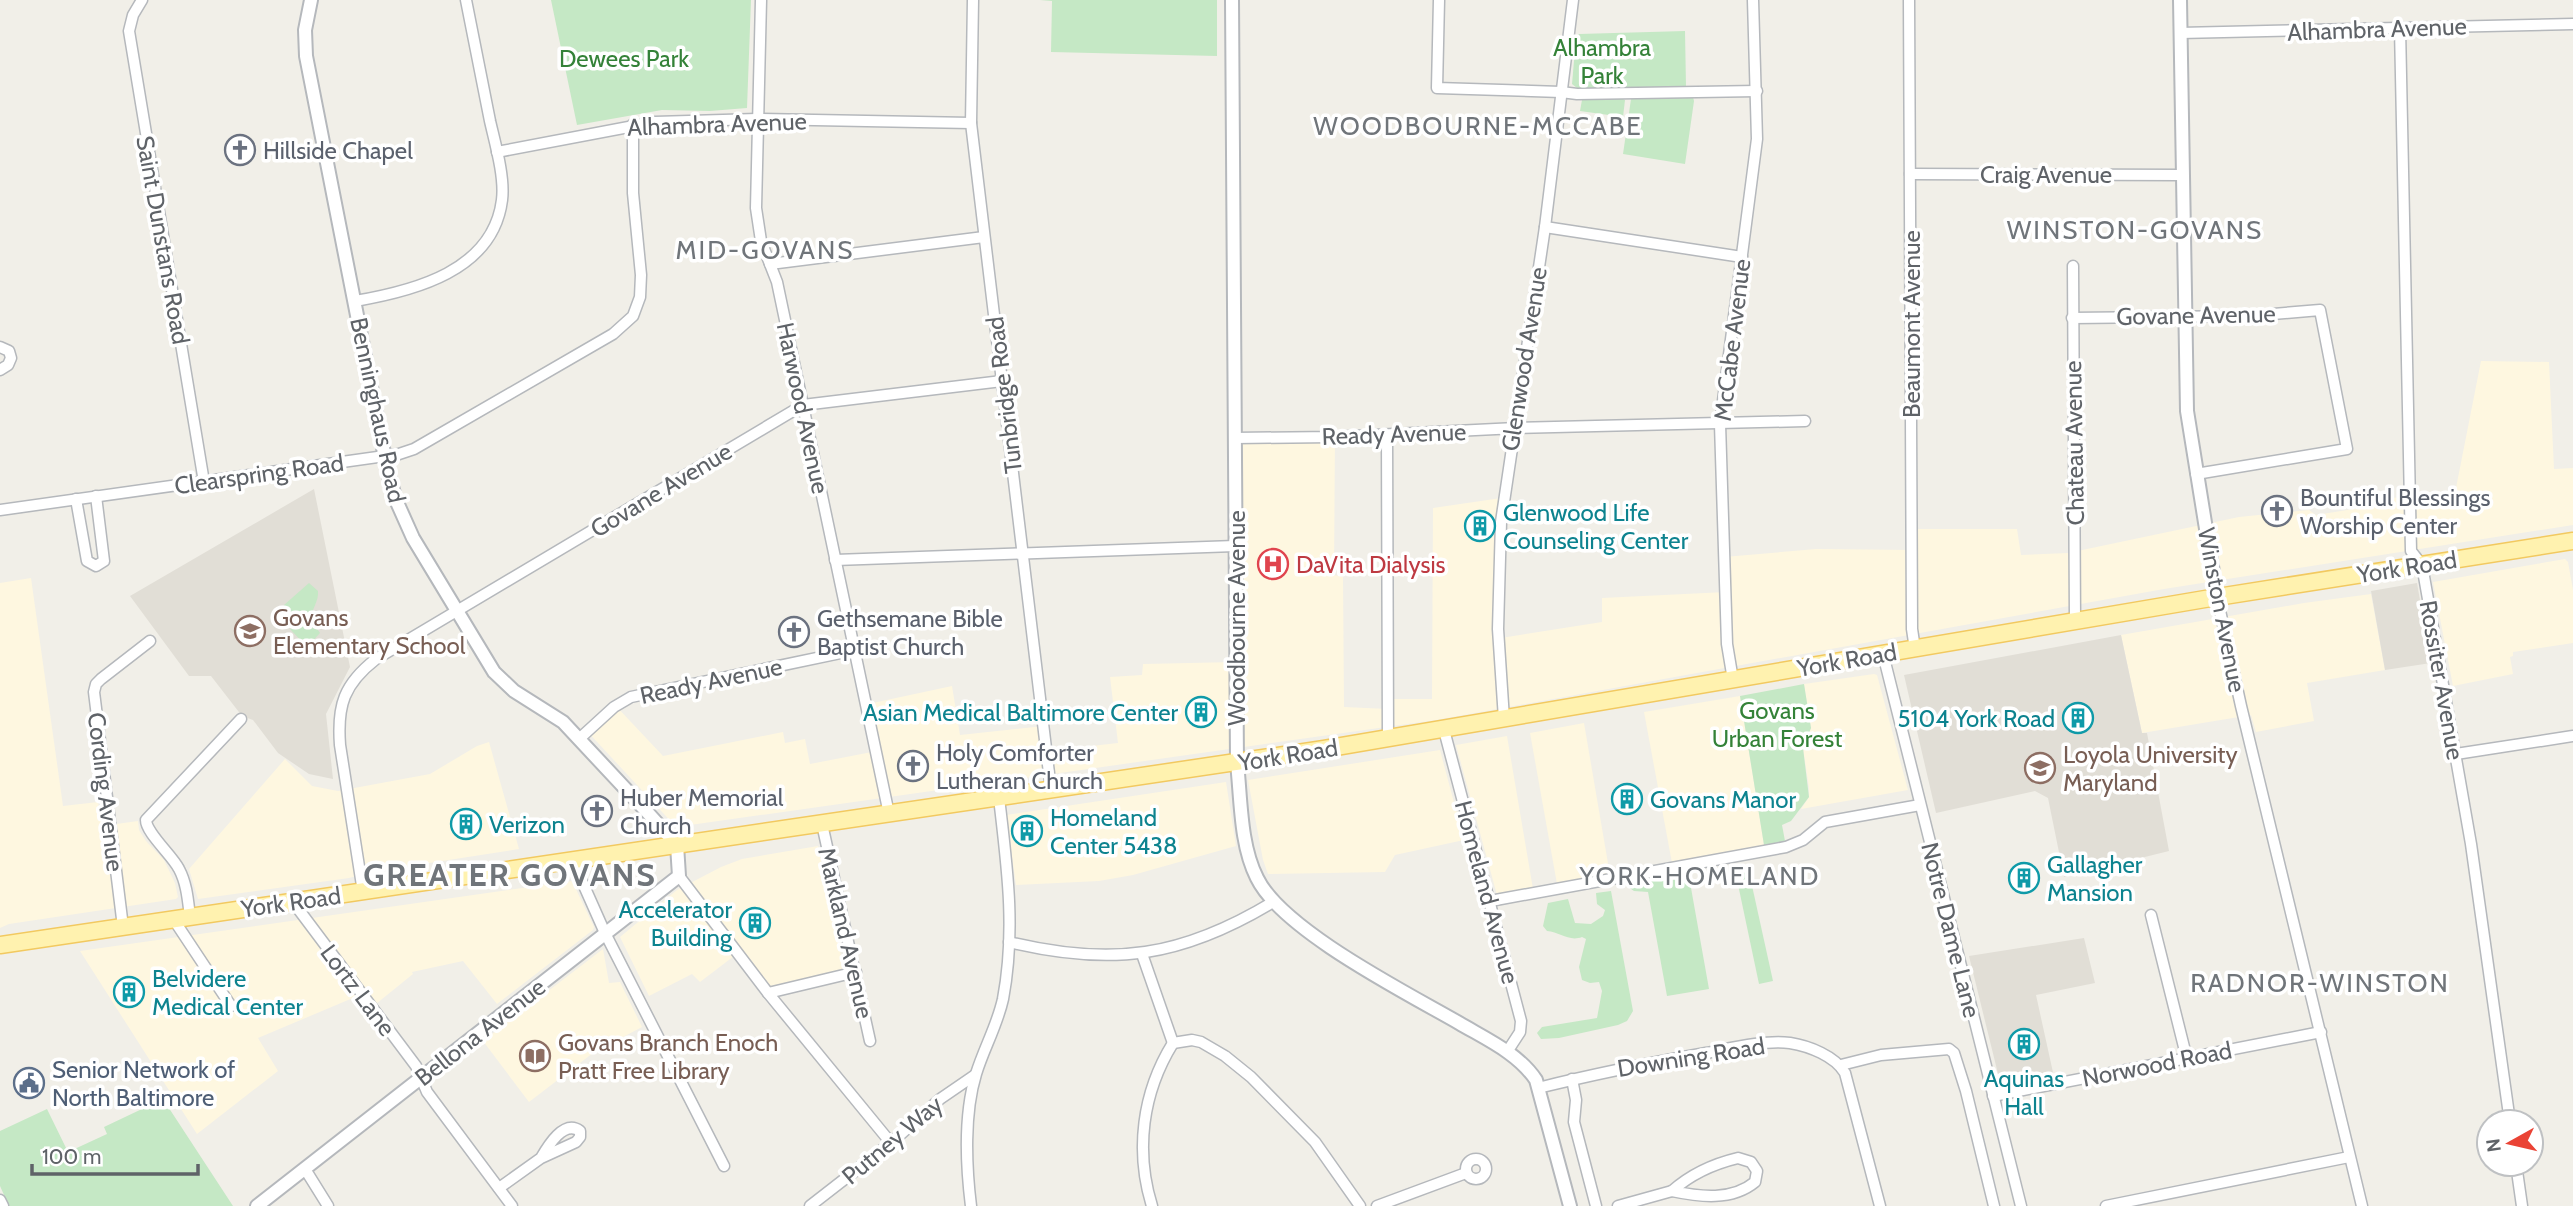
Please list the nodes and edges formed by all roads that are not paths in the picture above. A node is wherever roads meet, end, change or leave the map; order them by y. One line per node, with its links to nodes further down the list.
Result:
1 (142, 0): 42 (street, Saint Dunstans Road)
2 (311, 0): 28 (street, Benninghaus Road)
3 (466, 0): 20 (street)
4 (761, 0): 17 (street, Harwood Avenue)
5 (973, 0): 18 (street, Tunbridge Road)
6 (1232, 0): 39 (street, Woodbourne Avenue)
7 (1438, 0): 16 (street)
8 (1573, 0): 16 (street, Glenwood Avenue)
9 (1752, 0): 15 (street, McCabe Avenue)
10 (1909, 0): 21 (street, Beaumont Avenue)
11 (2180, 0): 14 (street, Winston Avenue)
12 (2573, 24): 13 (street, Alhambra Avenue)
13 (2400, 28): 14 (street, Alhambra Avenue); 50 (street, Rossiter Avenue)
14 (2180, 33): 22 (street, Winston Avenue)
15 (1757, 91): 16 (street); 25 (street, McCabe Avenue)
16 (1561, 92): 23 (street, Glenwood Avenue)
17 (757, 119): 18 (street, Alhambra Avenue); 19 (street, Alhambra Avenue); 26 (street, Harwood Avenue)
18 (971, 123): 24 (street, Tunbridge Road)
19 (633, 124): 20 (street, Alhambra Avenue); 40 (street, Clearspring Road)
20 (497, 152): 28 (street)
21 (1910, 174): 22 (street, Craig Avenue); 55 (street, Beaumont Avenue)
22 (2182, 175): 29 (street, Winston Avenue)
23 (1545, 227): 25 (street); 37 (street, Glenwood Avenue)
24 (984, 237): 26 (street); 33 (street, Tunbridge Road)
25 (1742, 257): 36 (street, McCabe Avenue)
26 (771, 264): 34 (street, Harwood Avenue)
27 (2073, 265): 30 (street, Chateau Avenue)
28 (355, 301): 40 (street, Benninghaus Road)
29 (2186, 316): 30 (street, Govane Avenue); 41 (street, Winston Avenue); 41 (street, Govane Avenue)
30 (2072, 318): 53 (street, Chateau Avenue)
31 (0, 347): 32 (street)
32 (0, 370)
33 (1002, 382): 34 (street, Govane Avenue); 48 (street, Tunbridge Road)
34 (803, 405): 49 (street, Harwood Avenue); 52 (street, Govane Avenue)
35 (1805, 421): 36 (street, Ready Avenue)
36 (1720, 424): 37 (street, Ready Avenue); 58 (street, McCabe Avenue)
37 (1516, 428): 38 (street, Ready Avenue); 60 (street, Glenwood Avenue)
38 (1387, 435): 39 (street, Ready Avenue); 64 (street)
39 (1235, 438): 47 (street, Woodbourne Avenue)
40 (385, 456): 42 (street, Clearspring Road); 52 (street, Benninghaus Road)
41 (2196, 474): 51 (street, Winston Avenue)
42 (204, 482): 43 (street, Clearspring Road)
43 (96, 496): 44 (street, Clearspring Road); 44 (street)
44 (76, 499): 45 (street, Clearspring Road)
45 (0, 510)
46 (2573, 541): 50 (main road, York Road)
47 (1235, 546): 48 (street); 66 (street, Woodbourne Avenue)
48 (1023, 554): 49 (street); 67 (street, Tunbridge Road)
49 (835, 560): 56 (street, Harwood Avenue)
50 (2421, 565): 51 (main road, York Road); 65 (street, Rossiter Avenue)
51 (2217, 597): 53 (main road, York Road); 89 (street, Winston Avenue)
52 (457, 611): 63 (street, Benninghaus Road); 75 (street, Govane Avenue)
53 (2076, 621): 55 (main road, York Road)
54 (150, 641): 81 (street, Cording Avenue)
55 (1915, 649): 57 (main road, York Road)
56 (855, 650): 63 (street, Ready Avenue); 70 (street, Harwood Avenue)
57 (1883, 654): 58 (main road, York Road); 69 (street, Notre Dame Lane)
58 (1733, 680): 60 (main road, York Road)
59 (241, 719): 80 (street)
60 (1504, 719): 61 (main road, York Road)
61 (1444, 730): 64 (main road, York Road); 76 (street, Homeland Avenue)
62 (2573, 736): 65 (street)
63 (579, 739): 72 (street, Benninghaus Road)
64 (1388, 739): 66 (main road, York Road)
65 (2456, 754): 100 (street, Rossiter Avenue)
66 (1237, 763): 67 (main road, York Road); 78 (street, Woodbourne Avenue)
67 (1051, 790): 68 (main road, York Road)
68 (999, 798): 70 (main road, York Road); 83 (street)
69 (1920, 806): 76 (street); 99 (street, Notre Dame Lane)
70 (889, 814): 71 (main road, York Road)
71 (822, 824): 72 (main road, York Road); 86 (street, Markland Avenue)
72 (677, 845): 73 (main road, York Road); 74 (street)
73 (573, 861): 75 (main road, York Road); 82 (street)
74 (679, 876): 82 (street, Bellona Avenue); 87 (street)
75 (363, 892): 77 (main road, York Road)
76 (1490, 901): 92 (street, Homeland Avenue)
77 (293, 902): 80 (main road, York Road); 96 (street, Lortz Lane)
78 (1273, 902): 85 (street); 92 (street, Woodbourne Avenue)
79 (2151, 915): 93 (street)
80 (182, 918): 81 (main road, York Road); 88 (street)
81 (123, 927): 84 (main road, York Road)
82 (605, 933): 96 (street, Bellona Avenue); 104 (street)
83 (1009, 942): 85 (street); 95 (street)
84 (0, 946)
85 (1142, 954): 91 (street)
86 (856, 972): 87 (street); 90 (street, Markland Avenue)
87 (768, 993): 101 (street)
88 (230, 1006)
89 (2321, 1032): 93 (street, Norwood Road); 102 (street, Winston Avenue)
90 (870, 1041)
91 (1173, 1043): 117 (street); 118 (street)
92 (1507, 1052): 98 (street, Woodbourne Avenue)
93 (2187, 1059): 99 (street, Norwood Road)
94 (1841, 1065): 97 (street, Downing Road); 123 (street); 124 (street)
95 (975, 1075): 101 (street, Putney Way); 116 (street)
96 (421, 1078): 105 (street, Bellona Avenue); 108 (street)
97 (1572, 1079): 98 (street, Downing Road); 121 (street)
98 (1538, 1088): 120 (street)
99 (1993, 1096): 125 (street, Notre Dame Lane)
100 (2508, 1108)
101 (891, 1143): 115 (street, Putney Way)
102 (2350, 1157): 126 (street); 127 (street, Winston Avenue)
103 (541, 1158): 108 (street)
104 (724, 1166)
105 (305, 1169): 112 (street, Bellona Avenue); 113 (street)
106 (1466, 1173): 119 (street)
107 (2518, 1178): 128 (street)
108 (499, 1188): 114 (street)
109 (1672, 1191): 109 (street); 122 (street)
110 (0, 1200): 111 (street)
111 (3, 1206)
112 (257, 1206)
113 (328, 1206)
114 (512, 1206)
115 (810, 1206)
116 (971, 1206)
117 (1152, 1206)
118 (1360, 1206)
119 (1377, 1206)
120 (1570, 1206)
121 (1597, 1206)
122 (1618, 1206)
123 (1880, 1206)
124 (1994, 1206)
125 (2021, 1206)
126 (2106, 1206)
127 (2362, 1206)
128 (2522, 1206)

